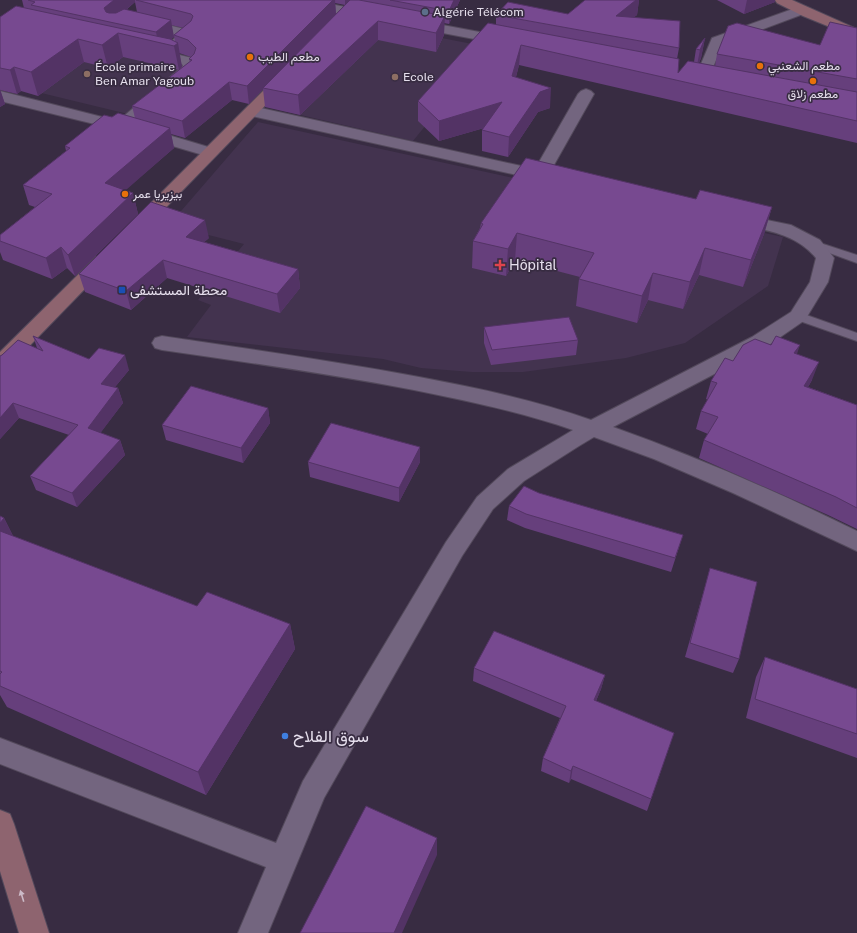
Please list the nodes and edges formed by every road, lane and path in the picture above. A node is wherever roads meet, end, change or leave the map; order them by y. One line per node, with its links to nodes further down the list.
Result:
1 (291, 0): 4 (street)
2 (782, 0): 3 (main road)
3 (801, 10): 8 (main road); 14 (street)
4 (349, 11): 5 (street)
5 (387, 19)
6 (132, 21): 11 (street)
7 (402, 22): 9 (street)
8 (857, 34)
9 (518, 43)
10 (141, 50): 11 (street)
11 (163, 55): 19 (street)
12 (295, 67): 18 (main road)
13 (687, 75): 14 (street)
14 (702, 78): 15 (street)
15 (718, 80)
16 (586, 94): 21 (street)
17 (0, 96): 19 (street)
18 (252, 111): 20 (main road); 21 (street)
19 (121, 126): 20 (street)
20 (210, 152): 24 (main road)
21 (540, 175): 22 (street)
22 (563, 180)
23 (716, 214): 25 (street)
24 (130, 234)
25 (814, 244): 27 (lane); 28 (street)
26 (113, 251): 31 (main road)
27 (857, 259)
28 (798, 316): 29 (lane); 32 (street)
29 (857, 337)
30 (162, 343): 32 (street)
31 (0, 364)
32 (592, 429): 33 (street); 36 (street)
33 (857, 542)
34 (0, 751): 36 (street)
35 (0, 824): 37 (main road, one-way to 35)
36 (284, 860): 38 (street)
37 (34, 933)
38 (253, 933)

